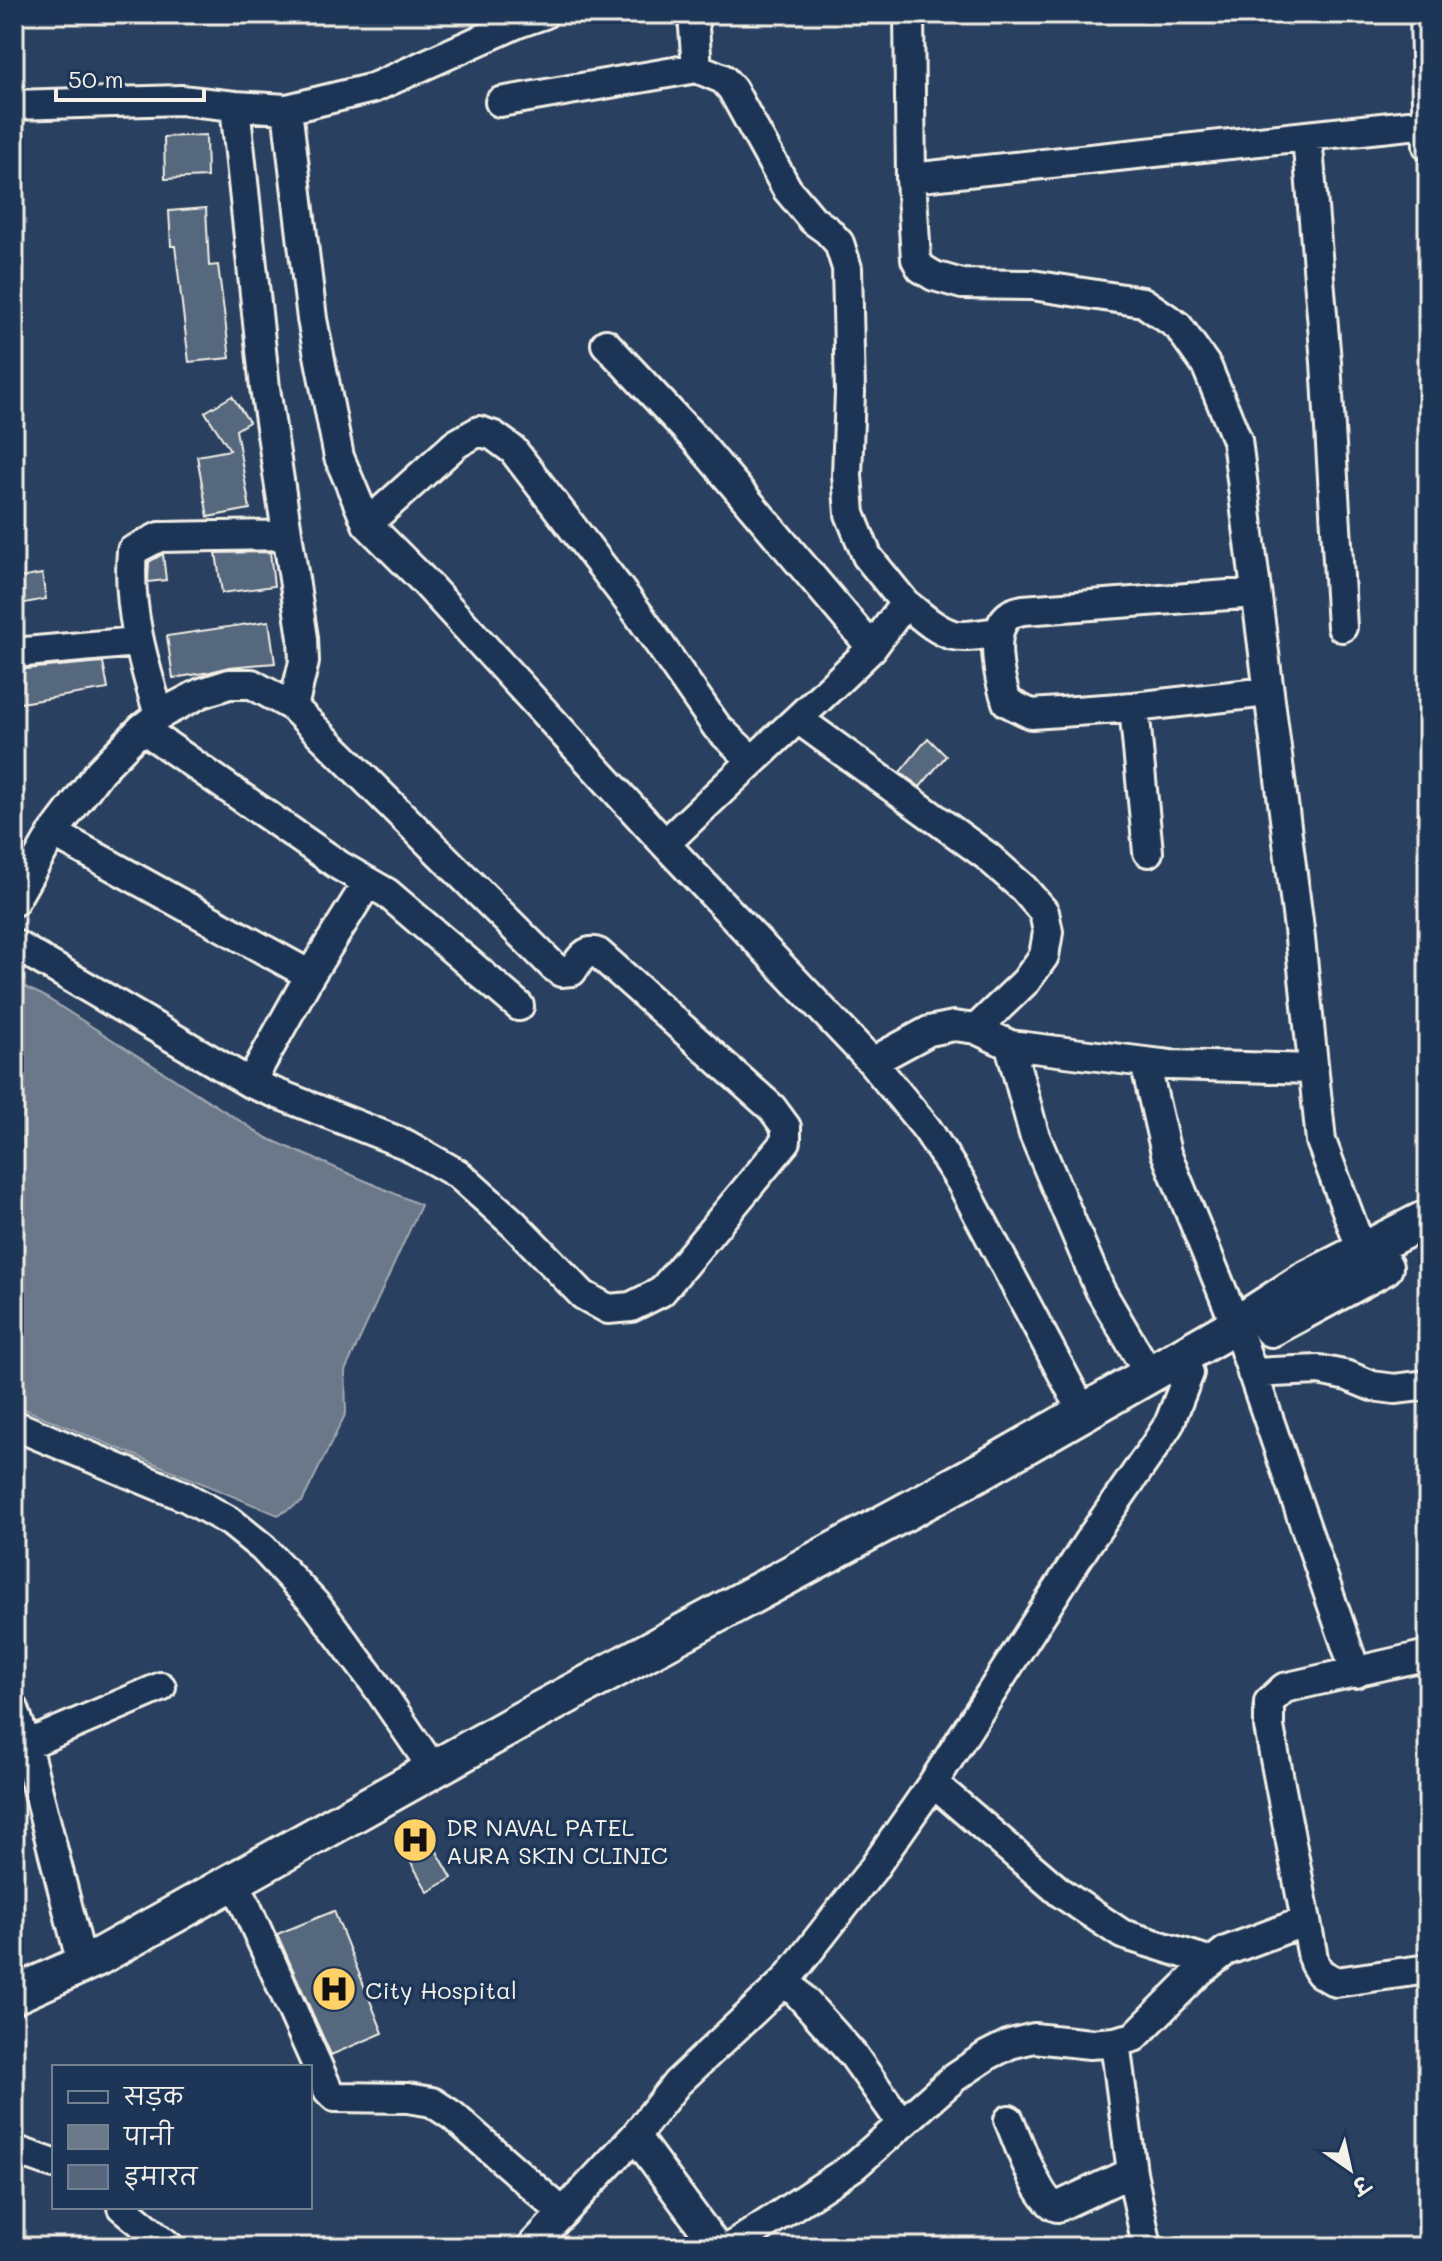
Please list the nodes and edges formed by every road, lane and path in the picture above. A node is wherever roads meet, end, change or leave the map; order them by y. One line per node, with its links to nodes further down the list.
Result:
1 (544, 14): 9 (street)
2 (693, 14): 5 (street)
3 (909, 14): 13 (street)
4 (1425, 14): 10 (street)
5 (697, 68): 6 (street); 18 (street)
6 (500, 102)
7 (14, 105): 8 (street)
8 (235, 106): 9 (street); 16 (street)
9 (287, 109): 15 (street)
10 (1428, 124): 11 (street); 12 (street)
11 (1307, 136): 13 (street); 19 (street)
12 (1428, 146)
13 (911, 178): 17 (street)
14 (606, 344): 22 (street)
15 (367, 524): 29 (street); 31 (street)
16 (287, 535): 21 (street); 25 (street)
17 (1256, 593): 20 (street); 24 (street)
18 (905, 603): 20 (street); 22 (street)
19 (1342, 627)
20 (997, 632): 26 (street)
21 (137, 642): 23 (street); 28 (street)
22 (872, 648): 27 (street)
23 (14, 653)
24 (1268, 692): 26 (street); 42 (street)
25 (293, 707): 28 (street); 43 (street)
26 (1134, 707): 32 (street)
27 (798, 719): 29 (street); 38 (street)
28 (150, 722): 30 (street); 33 (street)
29 (752, 760): 31 (street)
30 (53, 833): 34 (street); 36 (street)
31 (665, 844): 40 (street)
32 (1148, 852)
33 (368, 882): 36 (street); 37 (street)
34 (14, 901)
35 (14, 944): 43 (street)
36 (310, 975): 43 (street)
37 (519, 1006)
38 (976, 1029): 39 (street); 40 (street)
39 (1010, 1045): 41 (street); 49 (street)
40 (872, 1062): 51 (street)
41 (1145, 1062): 42 (street); 47 (street)
42 (1312, 1069): 46 (street)
43 (250, 1083)
44 (1428, 1218): 46 (main road)
45 (1428, 1243): 47 (main road)
46 (1362, 1251): 47 (main road)
47 (1243, 1347): 48 (main road); 49 (main road); 50 (street); 54 (street)
48 (1189, 1373): 59 (street); 60 (main road)
49 (1149, 1374): 51 (main road)
50 (1428, 1385)
51 (1083, 1412): 58 (main road)
52 (14, 1425): 58 (street)
53 (1428, 1655): 54 (street)
54 (1356, 1673): 61 (street)
55 (161, 1687): 57 (street)
56 (14, 1709): 57 (street)
57 (23, 1755): 63 (street)
58 (434, 1770): 63 (main road)
59 (933, 1783): 62 (street); 65 (street)
60 (242, 1897): 67 (main road); 76 (street)
61 (1306, 1921): 62 (street); 64 (street)
62 (1212, 1962): 68 (street)
63 (82, 1964): 66 (main road)
64 (1426, 1977)
65 (786, 1980): 70 (street); 71 (street)
66 (14, 1995)
67 (14, 2014)
68 (1115, 2042): 70 (street); 74 (street)
69 (1009, 2120): 74 (street)
70 (902, 2124): 80 (street)
71 (635, 2136): 76 (street); 79 (street)
72 (14, 2150): 73 (street)
73 (52, 2163)
74 (1132, 2172): 81 (street)
75 (124, 2209): 77 (street)
76 (563, 2213): 78 (street)
77 (170, 2247)
78 (531, 2247)
79 (717, 2247)
80 (731, 2247)
81 (1147, 2247)

